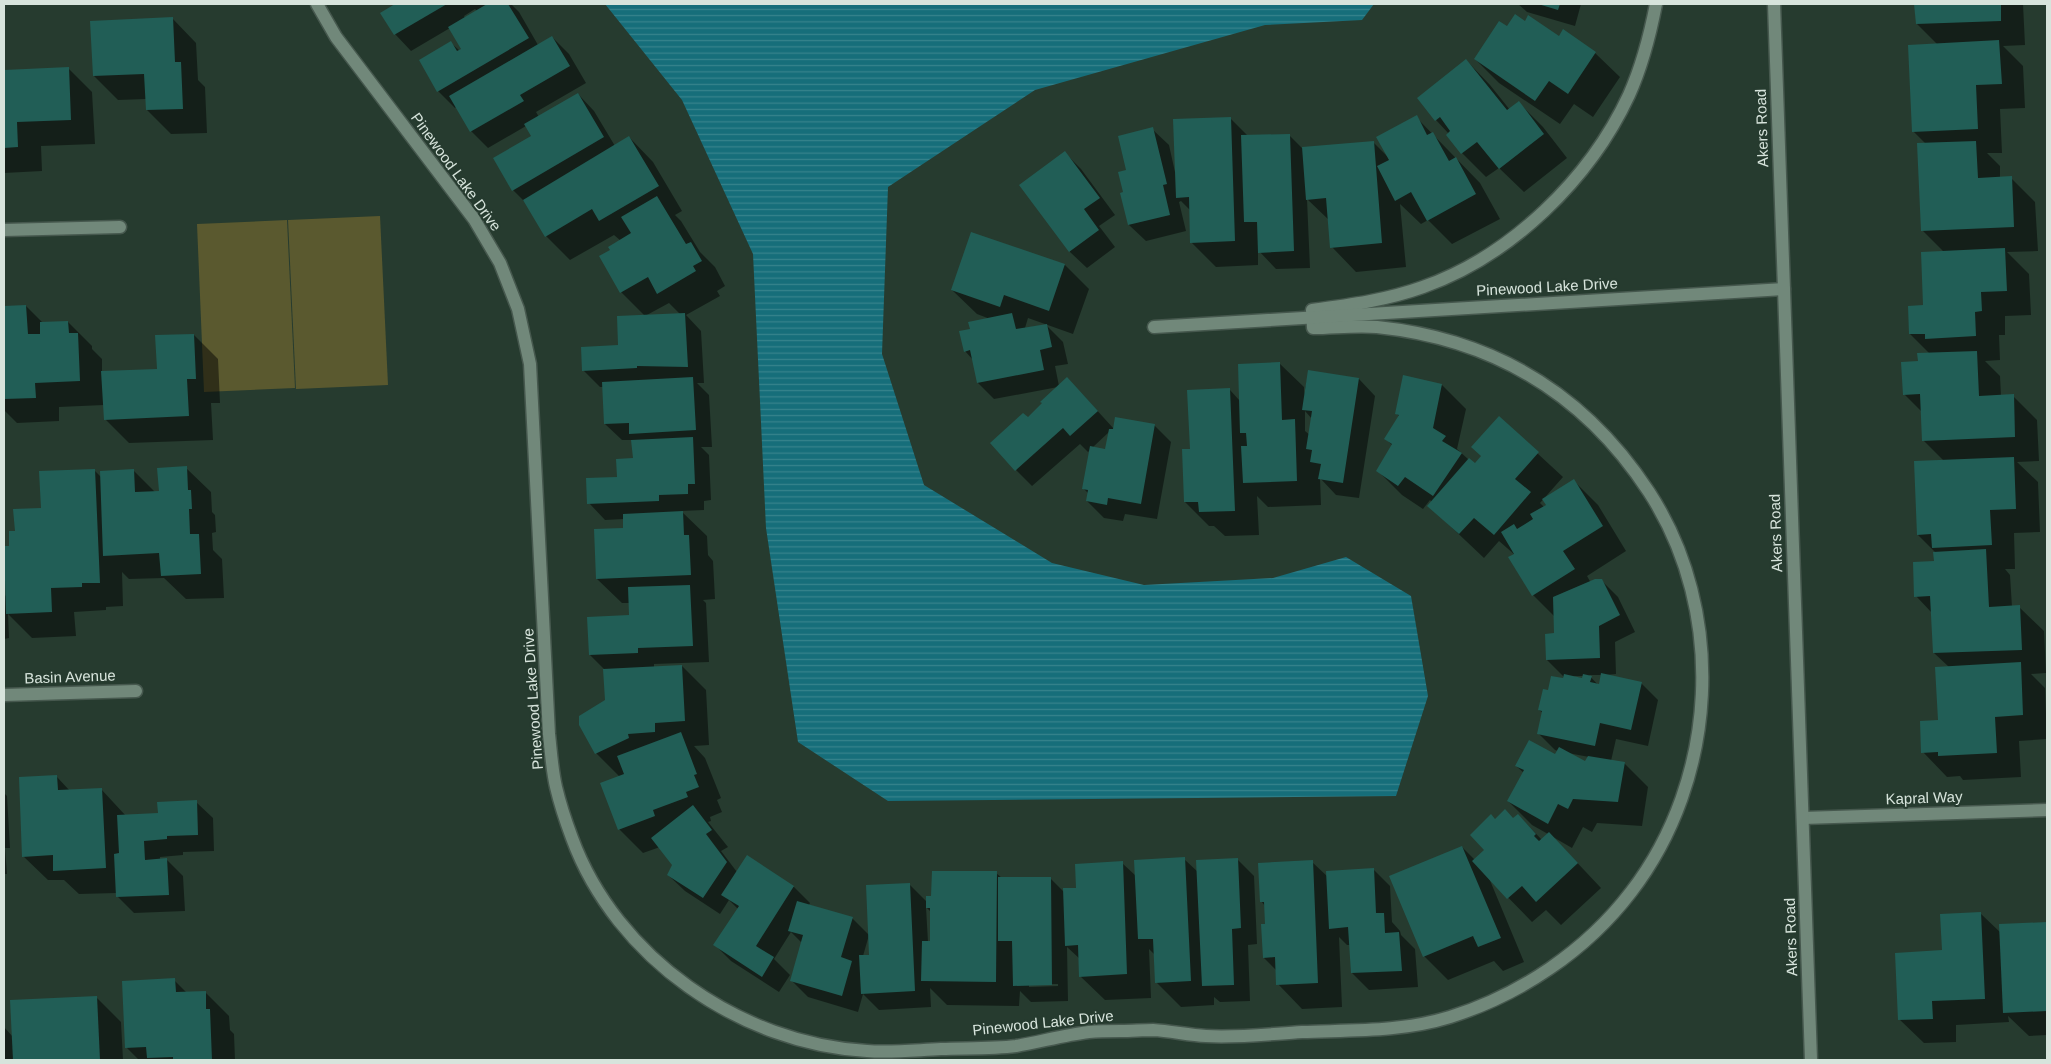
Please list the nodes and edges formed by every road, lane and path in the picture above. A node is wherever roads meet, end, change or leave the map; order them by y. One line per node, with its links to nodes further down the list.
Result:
1 (317, 4): 7 (street, Pinewood Lake Drive)
2 (1656, 4): 7 (street, Pinewood Lake Drive)
3 (1774, 4): 6 (street, Akers Road)
4 (120, 226): 5 (street)
5 (4, 230)
6 (1784, 289): 7 (street, Pinewood Lake Drive); 12 (street, Akers Road)
7 (1312, 317): 8 (street, Pinewood Lake Drive)
8 (1154, 327)
9 (136, 691): 10 (street, Basin Avenue)
10 (4, 695)
11 (2047, 810): 12 (street, Kapral Way)
12 (1803, 818): 13 (street, Akers Road)
13 (1811, 1060)

